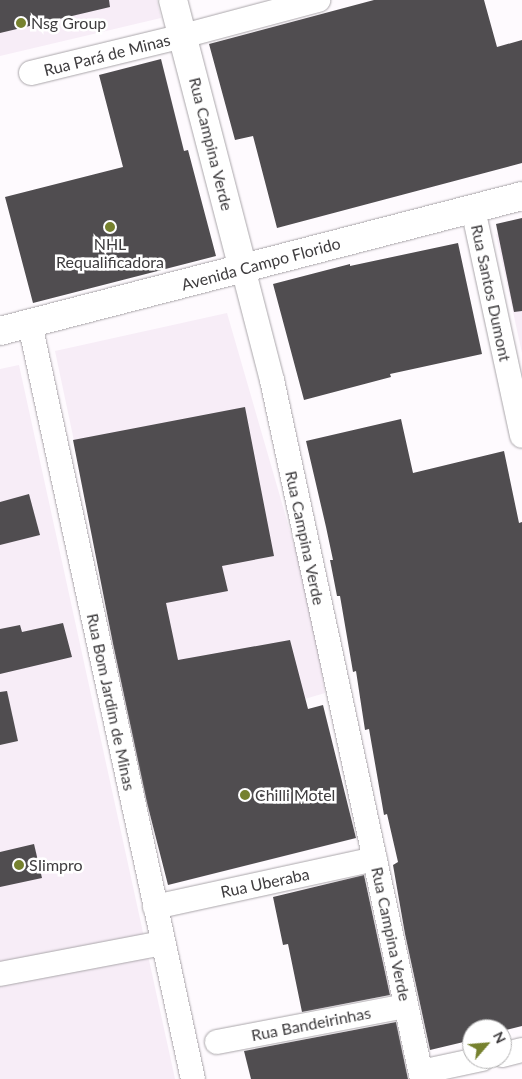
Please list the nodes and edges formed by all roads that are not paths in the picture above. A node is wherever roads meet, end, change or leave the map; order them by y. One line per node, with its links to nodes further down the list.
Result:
1 (173, 0): 3 (main road, Rua Campina Verde)
2 (318, 0): 3 (street, Rua Pará de Minas)
3 (183, 36): 4 (street, Rua Pará de Minas); 7 (main road, Rua Campina Verde)
4 (31, 73)
5 (522, 196): 6 (main road, Avenida Campo Florido)
6 (473, 209): 7 (main road, Avenida Campo Florido); 10 (street, Rua Santos Dumont)
7 (243, 268): 8 (main road, Avenida Campo Florido); 11 (street, Rua Campina Verde)
8 (30, 324): 9 (main road, Avenida Campo Florido); 12 (street, Rua Bom Jardim de Minas)
9 (0, 331)
10 (522, 436)
11 (374, 859): 12 (street, Rua Uberaba); 15 (street, Rua Campina Verde)
12 (155, 907): 13 (street, Rua Bom Jardim de Minas)
13 (163, 943): 14 (street); 19 (street, Rua Bom Jardim de Minas)
14 (0, 974)
15 (406, 1006): 16 (street, Rua Bandeirinhas); 18 (street, Rua Campina Verde)
16 (217, 1042)
17 (462, 1065): 18 (street)
18 (421, 1076)
19 (193, 1079)

